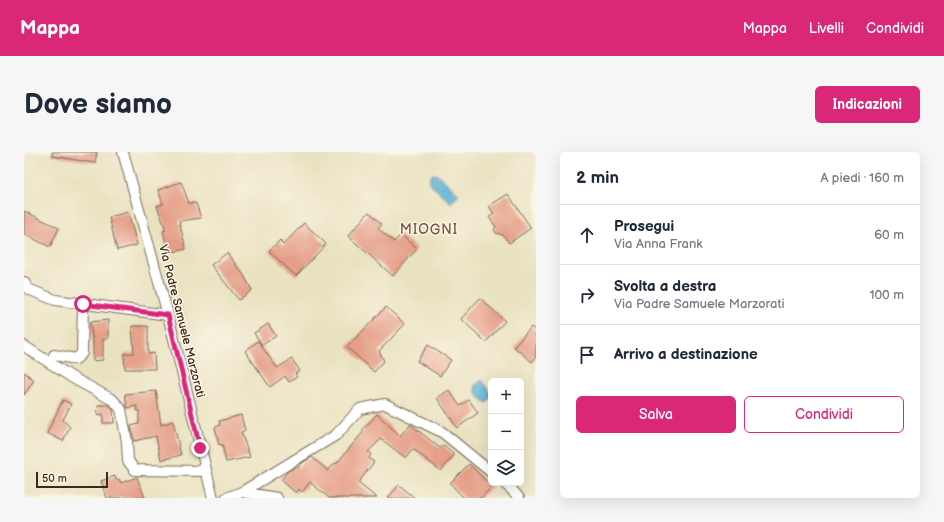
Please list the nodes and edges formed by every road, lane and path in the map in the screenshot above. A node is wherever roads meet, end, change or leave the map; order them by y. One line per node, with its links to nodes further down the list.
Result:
1 (123, 152): 4 (street, Via Padre Samuele Marzorati)
2 (25, 288): 3 (street)
3 (83, 304): 4 (street); 6 (street)
4 (168, 315): 8 (street, Via Padre Samuele Marzorati)
5 (24, 346): 8 (street)
6 (54, 355)
7 (488, 470): 10 (street)
8 (206, 471): 11 (street, Via Padre Samuele Marzorati)
9 (507, 486): 14 (street)
10 (242, 492): 12 (street); 13 (street)
11 (213, 498)
12 (226, 498)
13 (277, 498)
14 (519, 498)

